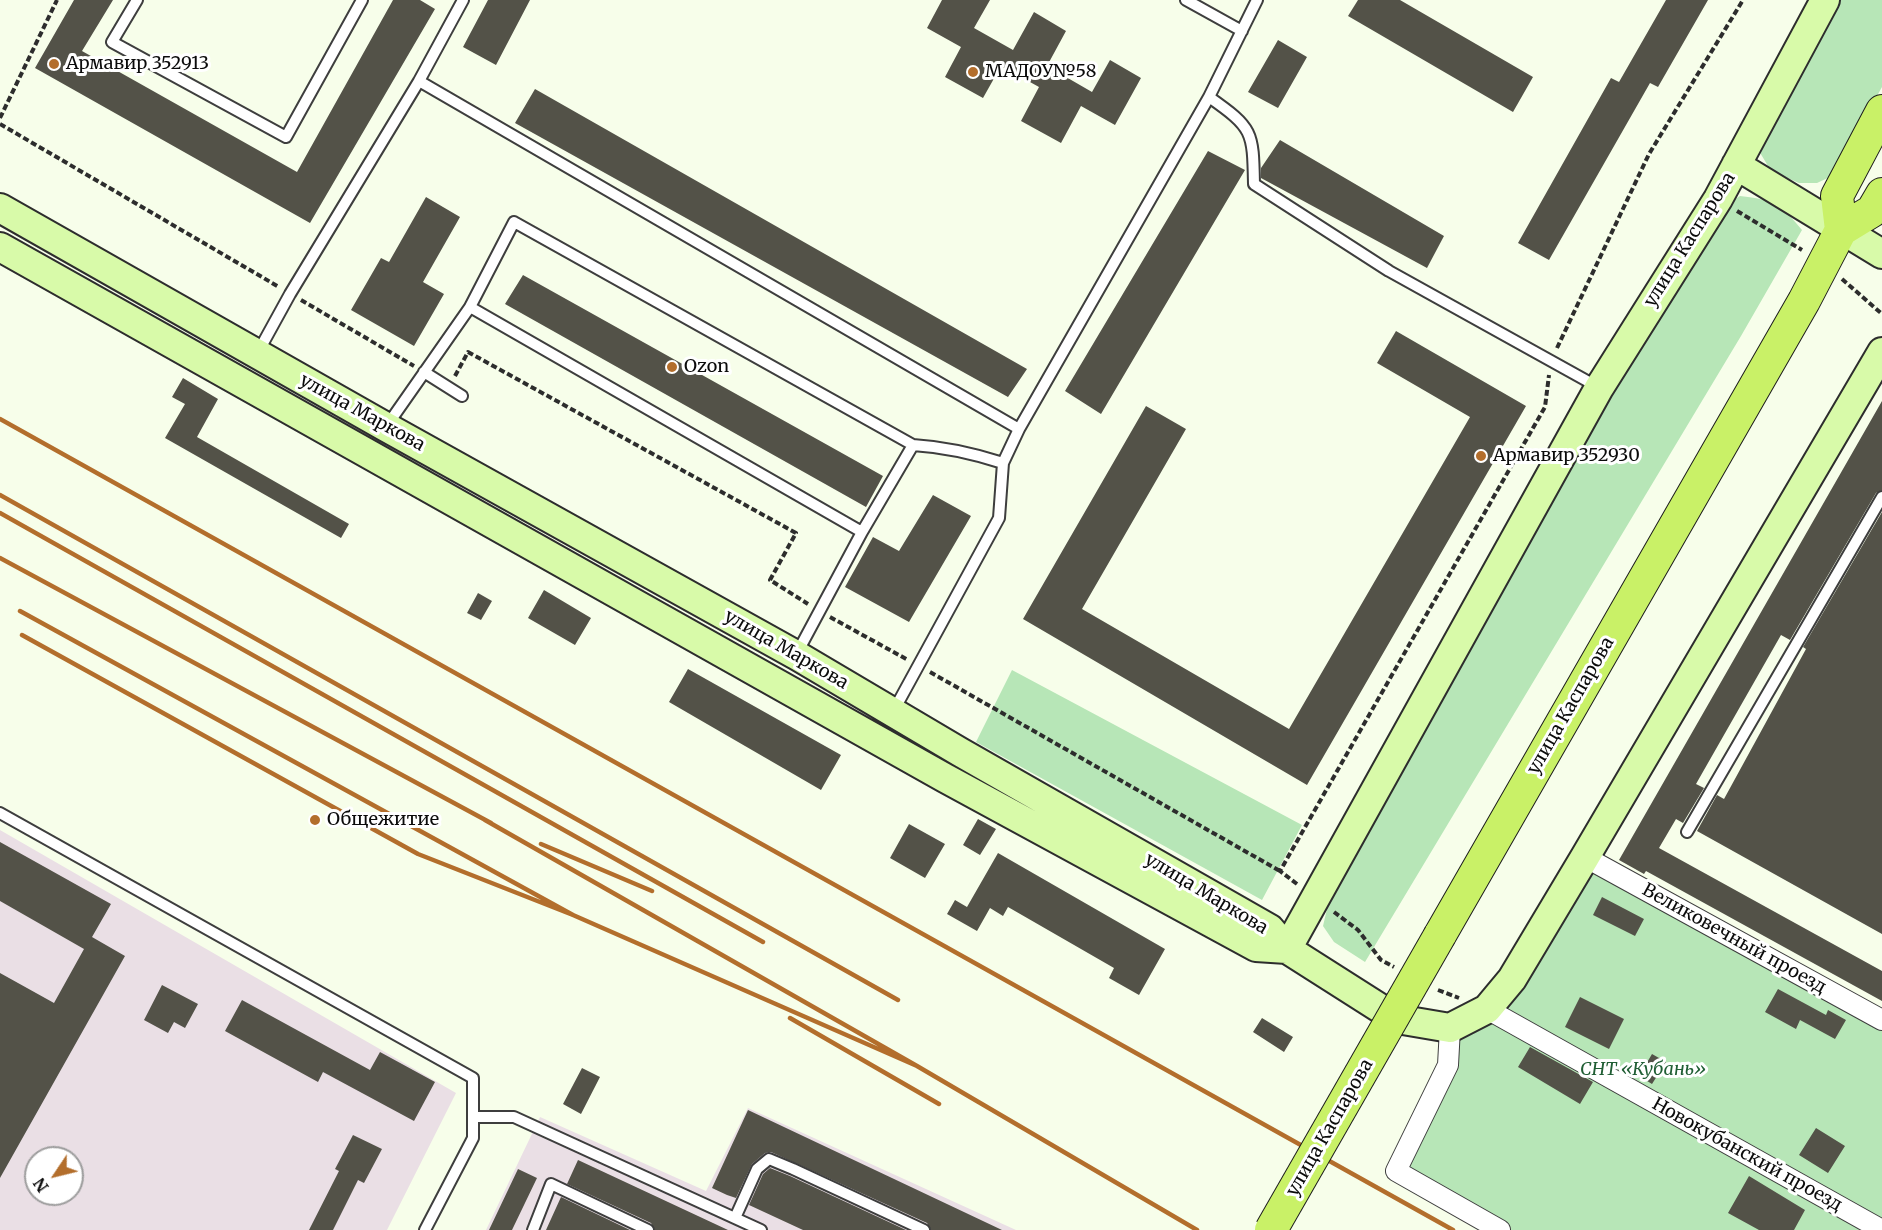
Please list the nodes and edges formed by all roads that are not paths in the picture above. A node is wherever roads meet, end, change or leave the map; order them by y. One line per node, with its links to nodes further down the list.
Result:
1 (136, 0): 2 (lane)
2 (362, 0)
3 (463, 0): 8 (lane)
4 (1186, 0): 7 (lane)
5 (1257, 0): 7 (lane)
6 (1825, 0): 11 (main road, улица Каспарова)
7 (1242, 31): 9 (lane)
8 (419, 81): 19 (lane); 24 (lane)
9 (1209, 97): 21 (lane); 24 (lane)
10 (1882, 111): 14 (main road)
11 (1736, 165): 14 (main road); 21 (main road, улица Каспарова)
12 (1882, 194): 14 (main road)
13 (0, 208): 19 (main road, улица Маркова)
14 (1841, 230): 16 (main road); 48 (main road, улица Каспарова, bridge)
15 (0, 247): 26 (main road, улица Маркова)
16 (1882, 254)
17 (470, 307): 20 (lane); 25 (lane); 29 (lane)
18 (1882, 352): 36 (main road)
19 (257, 354): 23 (main road, улица Маркова)
20 (424, 372): 22 (lane); 23 (lane)
21 (1599, 388): 37 (main road, улица Каспарова)
22 (462, 396)
23 (386, 427): 26 (street); 30 (main road, улица Маркова)
24 (1019, 429): 27 (lane)
25 (913, 445): 27 (lane); 29 (lane)
26 (369, 456): 31 (main road, улица Маркова)
27 (1002, 463): 32 (lane)
28 (1882, 497): 35 (lane)
29 (862, 532): 30 (lane)
30 (796, 655): 31 (street); 32 (main road, улица Маркова)
31 (778, 686): 33 (main road, улица Маркова)
32 (893, 712): 33 (street); 37 (main road, улица Маркова)
33 (878, 741): 37 (main road, улица Маркова)
34 (0, 813): 41 (lane)
35 (1687, 832)
36 (1585, 857): 38 (main road); 39 (street, Великовечный проезд)
37 (1287, 949): 40 (main road)
38 (1487, 1009): 40 (main road); 50 (street, Новокубанский проезд)
39 (1882, 1020)
40 (1450, 1028): 49 (street)
41 (473, 1117): 42 (lane); 43 (lane)
42 (735, 1218): 46 (lane); 47 (lane)
43 (425, 1230)
44 (533, 1230): 45 (lane)
45 (648, 1230)
46 (761, 1230)
47 (924, 1230)
48 (1271, 1230)
49 (1500, 1230)
50 (1882, 1230)

